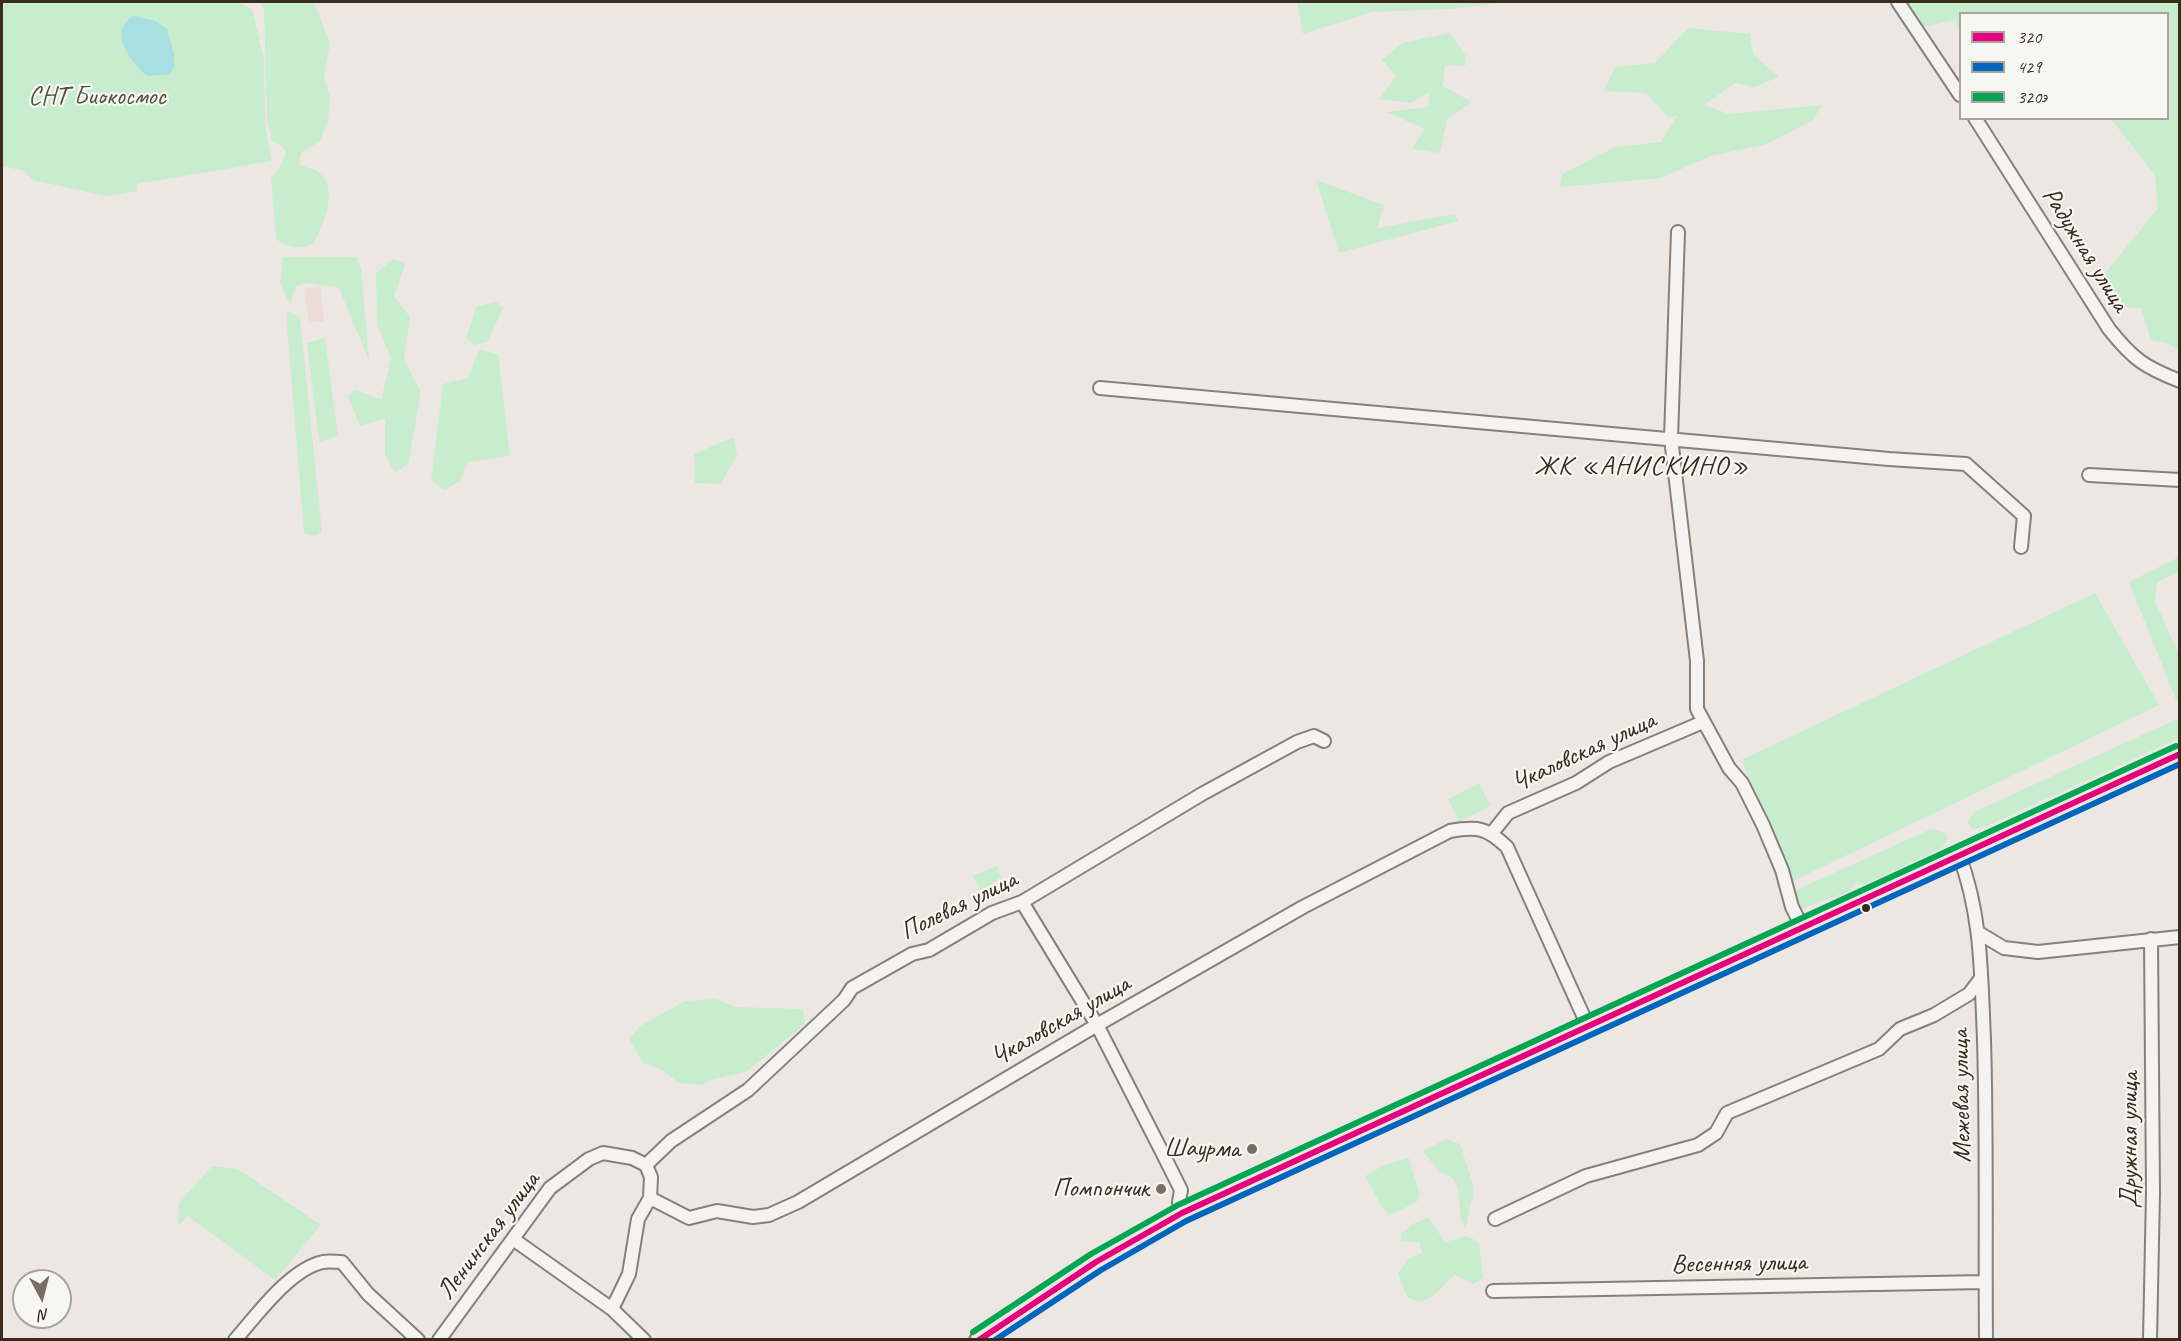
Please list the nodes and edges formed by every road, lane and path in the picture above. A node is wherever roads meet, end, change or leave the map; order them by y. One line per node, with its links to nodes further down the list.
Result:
1 (1898, 2): 2 (street)
2 (1959, 94)
3 (1976, 120): 5 (street, Радужная улица)
4 (1678, 232): 7 (street)
5 (2180, 381)
6 (1101, 388): 7 (street)
7 (1671, 438): 10 (street); 11 (street)
8 (2090, 476): 9 (street)
9 (2180, 480)
10 (2021, 547)
11 (1703, 722): 14 (street, Чкаловская улица); 17 (street)
12 (1324, 741): 16 (street, Полевая улица)
13 (2180, 754): 15 (main road)
14 (1492, 833): 22 (street); 23 (street, Чкаловская улица)
15 (1959, 855): 17 (main road); 18 (street, Межевая улица)
16 (1022, 902): 23 (street); 24 (street, Полевая улица)
17 (1802, 927): 22 (main road)
18 (1979, 933): 20 (street); 21 (street, Межевая улица)
19 (2180, 937): 20 (street)
20 (2151, 939): 38 (street, Дружная улица)
21 (1981, 978): 27 (street); 29 (street, Межевая улица)
22 (1587, 1024): 26 (main road)
23 (1097, 1025): 25 (street, Чкаловская улица); 26 (street)
24 (646, 1165): 25 (street); 28 (street, Ленинская улица)
25 (650, 1198): 31 (street)
26 (1182, 1213): 36 (main road)
27 (1495, 1218)
28 (513, 1239): 31 (street); 34 (street, Ленинская улица)
29 (1985, 1282): 30 (street, Весенняя улица); 37 (street, Межевая улица)
30 (1493, 1291)
31 (612, 1310): 35 (street)
32 (235, 1340): 33 (street)
33 (418, 1340)
34 (439, 1340)
35 (644, 1340)
36 (978, 1340)
37 (1986, 1340)
38 (2150, 1340)

